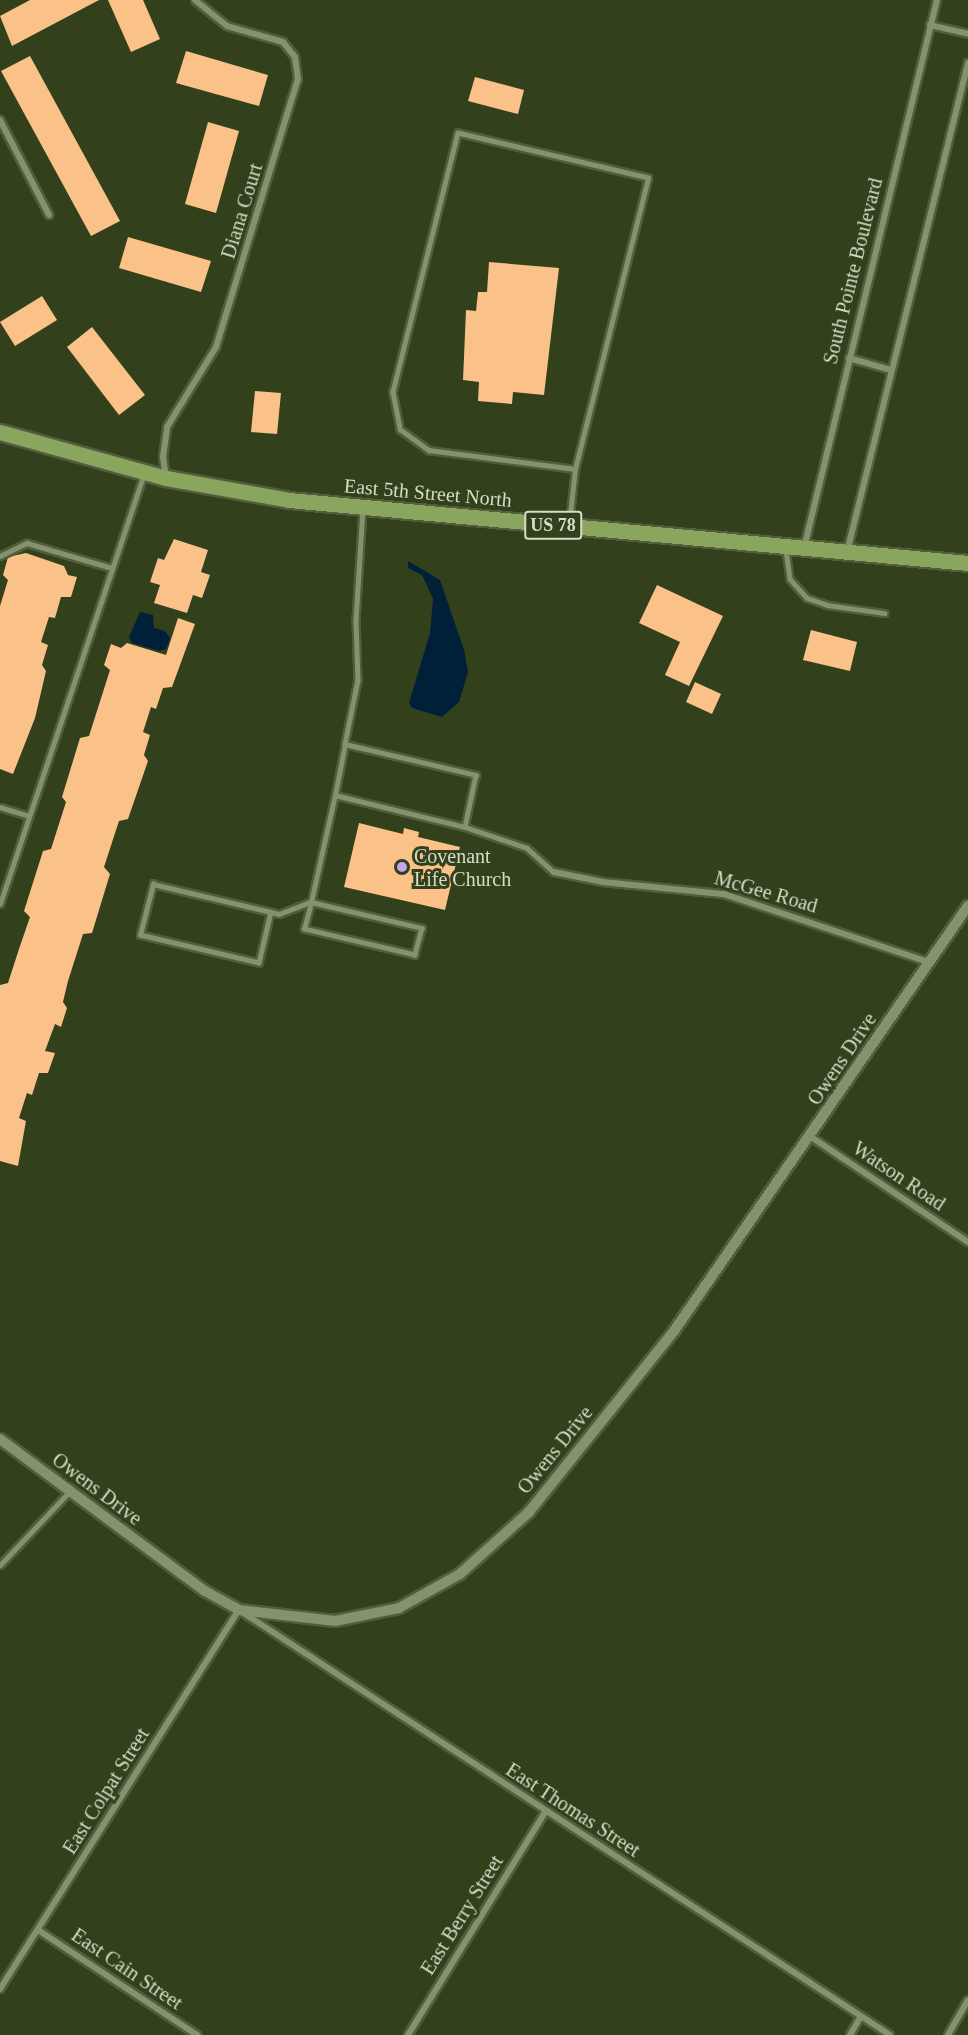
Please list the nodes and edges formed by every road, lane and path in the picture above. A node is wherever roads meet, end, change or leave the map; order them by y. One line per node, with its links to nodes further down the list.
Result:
1 (195, 0): 13 (street, Diana Court)
2 (937, 0): 3 (street, South Pointe Boulevard)
3 (930, 25): 4 (street); 8 (street, South Pointe Boulevard)
4 (968, 34)
5 (968, 63): 9 (street)
6 (0, 120): 7 (street)
7 (49, 215)
8 (849, 358): 9 (street); 17 (street, South Pointe Boulevard)
9 (891, 370): 18 (street)
10 (0, 432): 12 (main road, East 5th Street North / US 78)
11 (575, 469): 11 (lane); 15 (lane)
12 (144, 473): 13 (main road, East 5th Street North / US 78); 21 (lane)
13 (166, 478): 14 (main road, East 5th Street North / US 78)
14 (363, 509): 15 (main road, East 5th Street North / US 78); 23 (lane)
15 (569, 526): 16 (main road, East 5th Street North / US 78)
16 (786, 548): 17 (main road, East 5th Street North / US 78); 22 (lane)
17 (804, 549): 18 (main road, East 5th Street North / US 78)
18 (847, 552): 20 (main road, East 5th Street North / US 78)
19 (0, 556): 21 (lane)
20 (968, 563)
21 (112, 568): 26 (lane)
22 (884, 613)
23 (345, 744): 24 (lane); 27 (lane)
24 (335, 795): 27 (lane); 29 (lane)
25 (0, 807): 26 (lane)
26 (29, 816): 30 (lane)
27 (465, 827): 28 (lane)
28 (554, 872): 33 (street, McGee Road)
29 (311, 902): 29 (lane); 32 (lane)
30 (0, 904)
31 (968, 906): 33 (street, Owens Drive)
32 (271, 912): 32 (lane)
33 (928, 962): 34 (street, Owens Drive)
34 (811, 1137): 35 (street, Watson Road); 39 (street, Owens Drive)
35 (968, 1242)
36 (0, 1439): 37 (street, Owens Drive)
37 (70, 1491): 38 (lane); 39 (street, Owens Drive)
38 (0, 1565)
39 (239, 1610): 40 (street, East Thomas Street); 41 (street, East Colpat Street)
40 (545, 1812): 44 (street, East Thomas Street); 46 (street, East Berry Street)
41 (38, 1929): 42 (street, East Colpat Street); 45 (street, East Cain Street)
42 (0, 1989)
43 (968, 2000): 49 (street)
44 (860, 2018): 47 (street); 48 (street, East Thomas Street)
45 (197, 2035)
46 (408, 2035)
47 (850, 2035)
48 (890, 2035)
49 (948, 2035)

